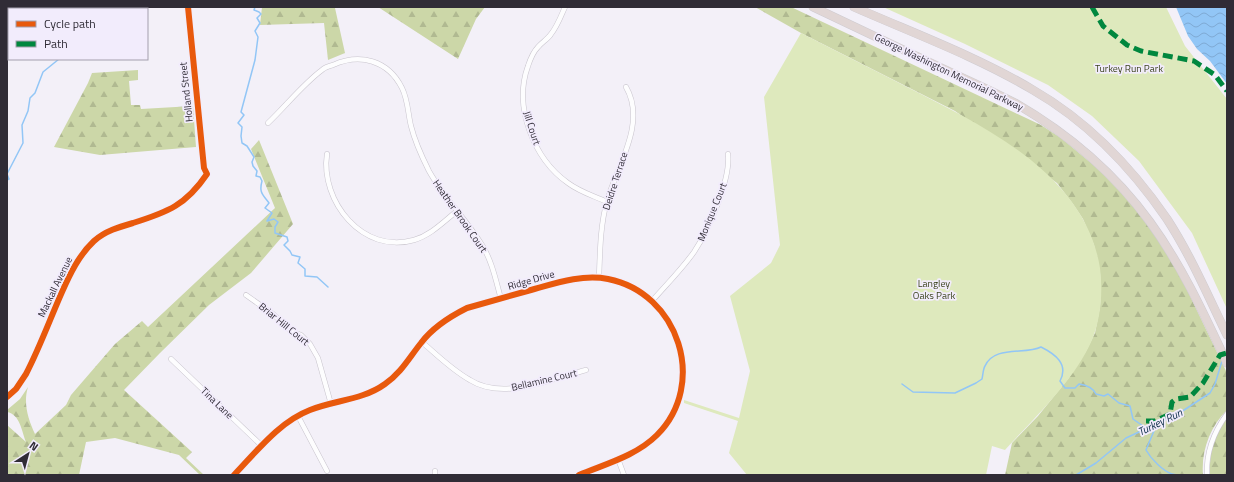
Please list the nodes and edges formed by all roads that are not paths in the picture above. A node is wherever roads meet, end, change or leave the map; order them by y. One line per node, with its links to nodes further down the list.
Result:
1 (188, 7): 9 (street, Holland Street)
2 (565, 7): 10 (street, Jill Court)
3 (813, 7): 19 (highway, George Washington Memorial Parkway)
4 (854, 7): 16 (highway, George Washington Memorial Parkway)
5 (626, 87): 10 (street, Deidre Terrace)
6 (268, 123): 11 (street, Heather Brook Court)
7 (327, 154): 11 (street)
8 (728, 154): 15 (street, Monique Court)
9 (207, 174): 21 (street, Mackall Avenue)
10 (607, 202): 12 (street, Deidre Terrace)
11 (457, 211): 14 (street, Heather Brook Court)
12 (599, 278): 14 (street, Ridge Drive); 15 (street, Ridge Drive)
13 (246, 295): 22 (street, Briar Hill Court)
14 (501, 299): 17 (street, Ridge Drive)
15 (652, 301): 26 (street, Ridge Drive)
16 (1227, 335)
17 (422, 342): 20 (street, Bellamine Court); 22 (street, Ridge Drive)
18 (171, 359): 25 (street, Tina Lane)
19 (1227, 363)
20 (586, 370)
21 (7, 397)
22 (331, 404): 24 (street, Ridge Drive)
23 (1227, 414): 31 (street)
24 (298, 416): 25 (street, Ridge Drive); 27 (street)
25 (262, 446): 28 (street, Ridge Drive)
26 (618, 459): 29 (street, Ridge Drive); 30 (street)
27 (327, 471)
28 (234, 475)
29 (579, 475)
30 (624, 475)
31 (1207, 475)

